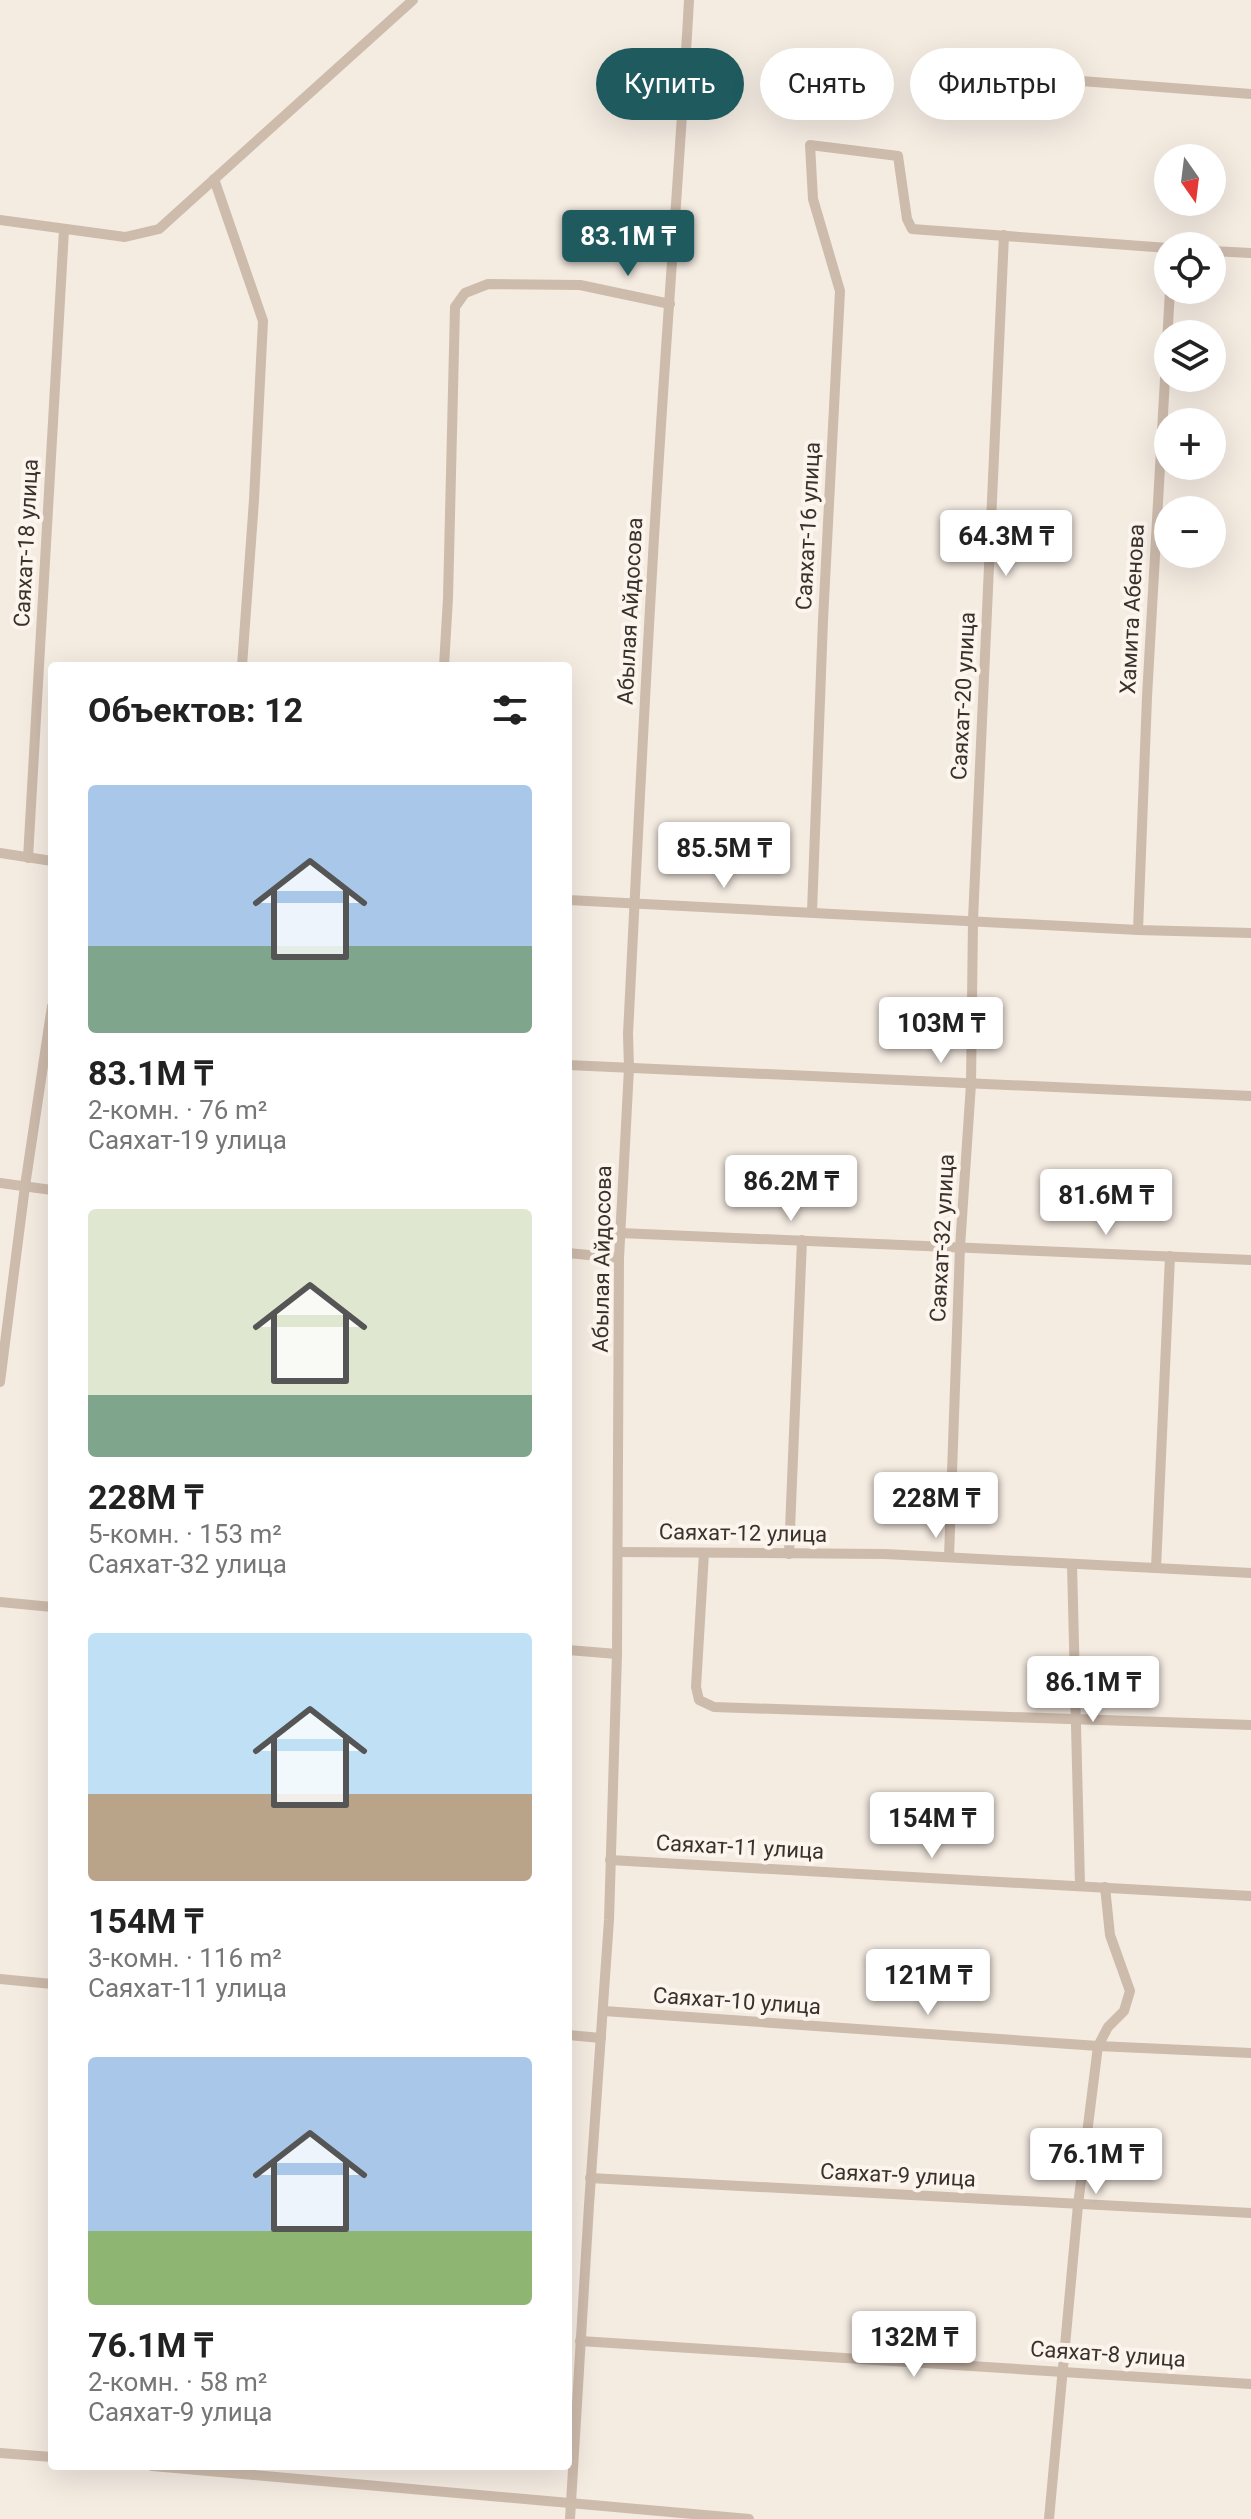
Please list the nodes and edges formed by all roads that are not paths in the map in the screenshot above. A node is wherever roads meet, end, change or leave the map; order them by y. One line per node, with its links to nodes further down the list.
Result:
1 (413, 0): 5 (street)
2 (689, 0): 12 (street, Абылая Айдосова)
3 (1085, 81): 4 (street)
4 (1251, 94)
5 (214, 179): 7 (street); 14 (street)
6 (0, 220): 7 (street)
7 (64, 230): 17 (street, Саяхат-18 улица)
8 (1004, 235): 9 (street); 21 (street, Саяхат-16 улица); 22 (street, Саяхат-20 улица)
9 (1154, 247)
10 (1226, 252): 11 (street)
11 (1251, 253)
12 (670, 304): 15 (street); 20 (street, Абылая Айдосова)
13 (1169, 304): 23 (street, Хамита Абенова)
14 (242, 662)
15 (444, 662)
16 (0, 853): 17 (street)
17 (28, 858): 18 (street)
18 (48, 860)
19 (572, 900): 20 (street)
20 (635, 903): 21 (street); 27 (street, Абылая Айдосова)
21 (812, 912): 22 (street)
22 (973, 920): 23 (street); 28 (street, Саяхат-32 улица)
23 (1138, 930): 24 (street)
24 (1251, 933)
25 (48, 1033): 31 (street)
26 (572, 1065): 27 (street)
27 (629, 1068): 28 (street); 33 (street, Абылая Айдосова)
28 (971, 1084): 29 (street); 35 (street, Саяхат-32 улица)
29 (1251, 1096)
30 (0, 1183): 31 (street)
31 (25, 1186): 32 (street); 40 (street)
32 (48, 1189)
33 (620, 1233): 34 (street); 38 (street, Абылая Айдосова)
34 (802, 1240): 35 (street); 43 (street)
35 (960, 1247): 37 (street); 44 (street, Саяхат-32 улица)
36 (572, 1253): 38 (street)
37 (1170, 1256): 39 (street); 46 (street)
38 (619, 1258): 41 (street, Абылая Айдосова)
39 (1251, 1260)
40 (0, 1382)
41 (618, 1552): 42 (street, Саяхат-12 улица); 51 (street, Абылая Айдосова)
42 (704, 1553): 43 (street, Саяхат-12 улица); 52 (street)
43 (789, 1554): 44 (street, Саяхат-12 улица)
44 (949, 1557): 45 (street, Саяхат-12 улица)
45 (1072, 1564): 46 (street, Саяхат-12 улица); 52 (street)
46 (1156, 1568): 47 (street, Саяхат-12 улица)
47 (1251, 1573)
48 (0, 1602): 49 (street)
49 (48, 1607)
50 (572, 1650): 51 (street)
51 (617, 1654): 54 (street, Абылая Айдосова)
52 (1076, 1720): 53 (street); 55 (street)
53 (1251, 1725)
54 (610, 1860): 55 (street, Саяхат-11 улица); 60 (street, Абылая Айдосова)
55 (1080, 1885): 56 (street, Саяхат-11 улица)
56 (1105, 1887): 57 (street, Саяхат-11 улица); 63 (street)
57 (1251, 1896)
58 (0, 1979): 59 (street)
59 (48, 1984)
60 (604, 2011): 62 (street, Абылая Айдосова); 63 (street, Саяхат-10 улица)
61 (572, 2035): 62 (street)
62 (601, 2038): 65 (street, Абылая Айдосова)
63 (1098, 2046): 64 (street, Саяхат-10 улица); 66 (street)
64 (1251, 2053)
65 (590, 2178): 66 (street, Саяхат-9 улица); 68 (street, Абылая Айдосова)
66 (1078, 2205): 67 (street, Саяхат-9 улица); 69 (street)
67 (1251, 2213)
68 (580, 2341): 69 (street, Саяхат-8 улица); 74 (street, Абылая Айдосова)
69 (1063, 2371): 70 (street, Саяхат-8 улица); 77 (street)
70 (1251, 2384)
71 (0, 2453): 72 (street)
72 (48, 2457)
73 (197, 2470): 74 (street)
74 (571, 2503): 75 (street, Абылая Айдосова); 76 (street)
75 (570, 2519)
76 (749, 2519)
77 (1049, 2519)

